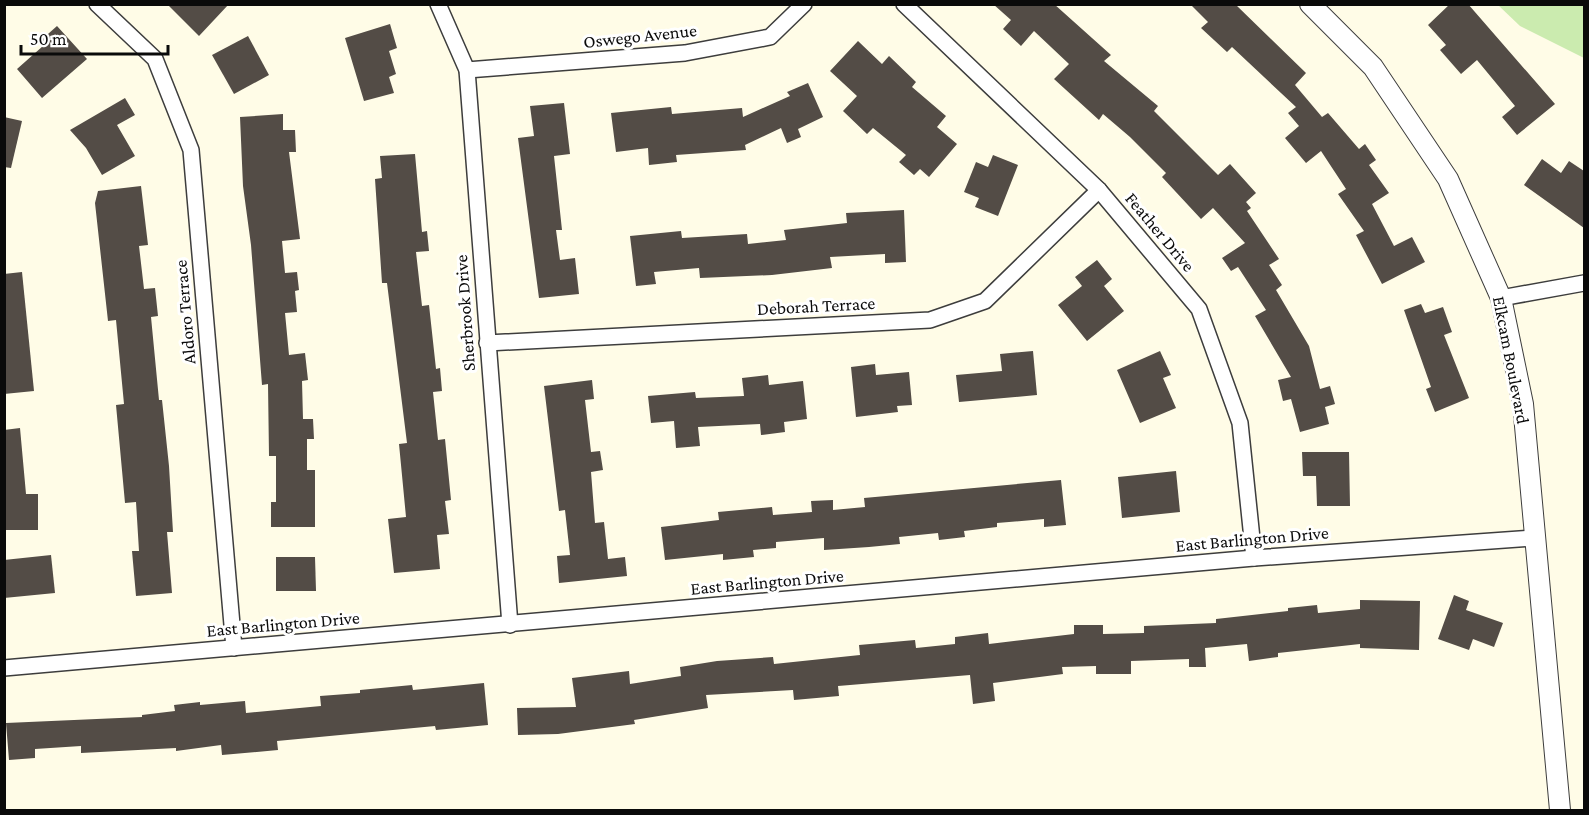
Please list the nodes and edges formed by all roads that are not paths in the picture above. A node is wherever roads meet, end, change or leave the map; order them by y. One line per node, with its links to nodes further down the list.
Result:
1 (97, 4): 14 (street, Aldoro Terrace)
2 (438, 4): 6 (street, Sherbrook Drive)
3 (804, 4): 6 (street, Oswego Avenue)
4 (904, 4): 7 (street, Feather Drive)
5 (1310, 4): 9 (street, Elkcam Boulevard)
6 (467, 70): 10 (street, Sherbrook Drive)
7 (1099, 190): 10 (street, Deborah Terrace); 12 (street, Feather Drive)
8 (1584, 283): 9 (street)
9 (1501, 298): 11 (street, Elkcam Boulevard)
10 (487, 343): 13 (street, Sherbrook Drive)
11 (1534, 538): 12 (street, East Barlington Drive); 16 (street, Elkcam Boulevard)
12 (1254, 558): 13 (street, East Barlington Drive)
13 (510, 625): 14 (street, East Barlington Drive)
14 (234, 648): 15 (street, East Barlington Drive)
15 (4, 668)
16 (1560, 810)

